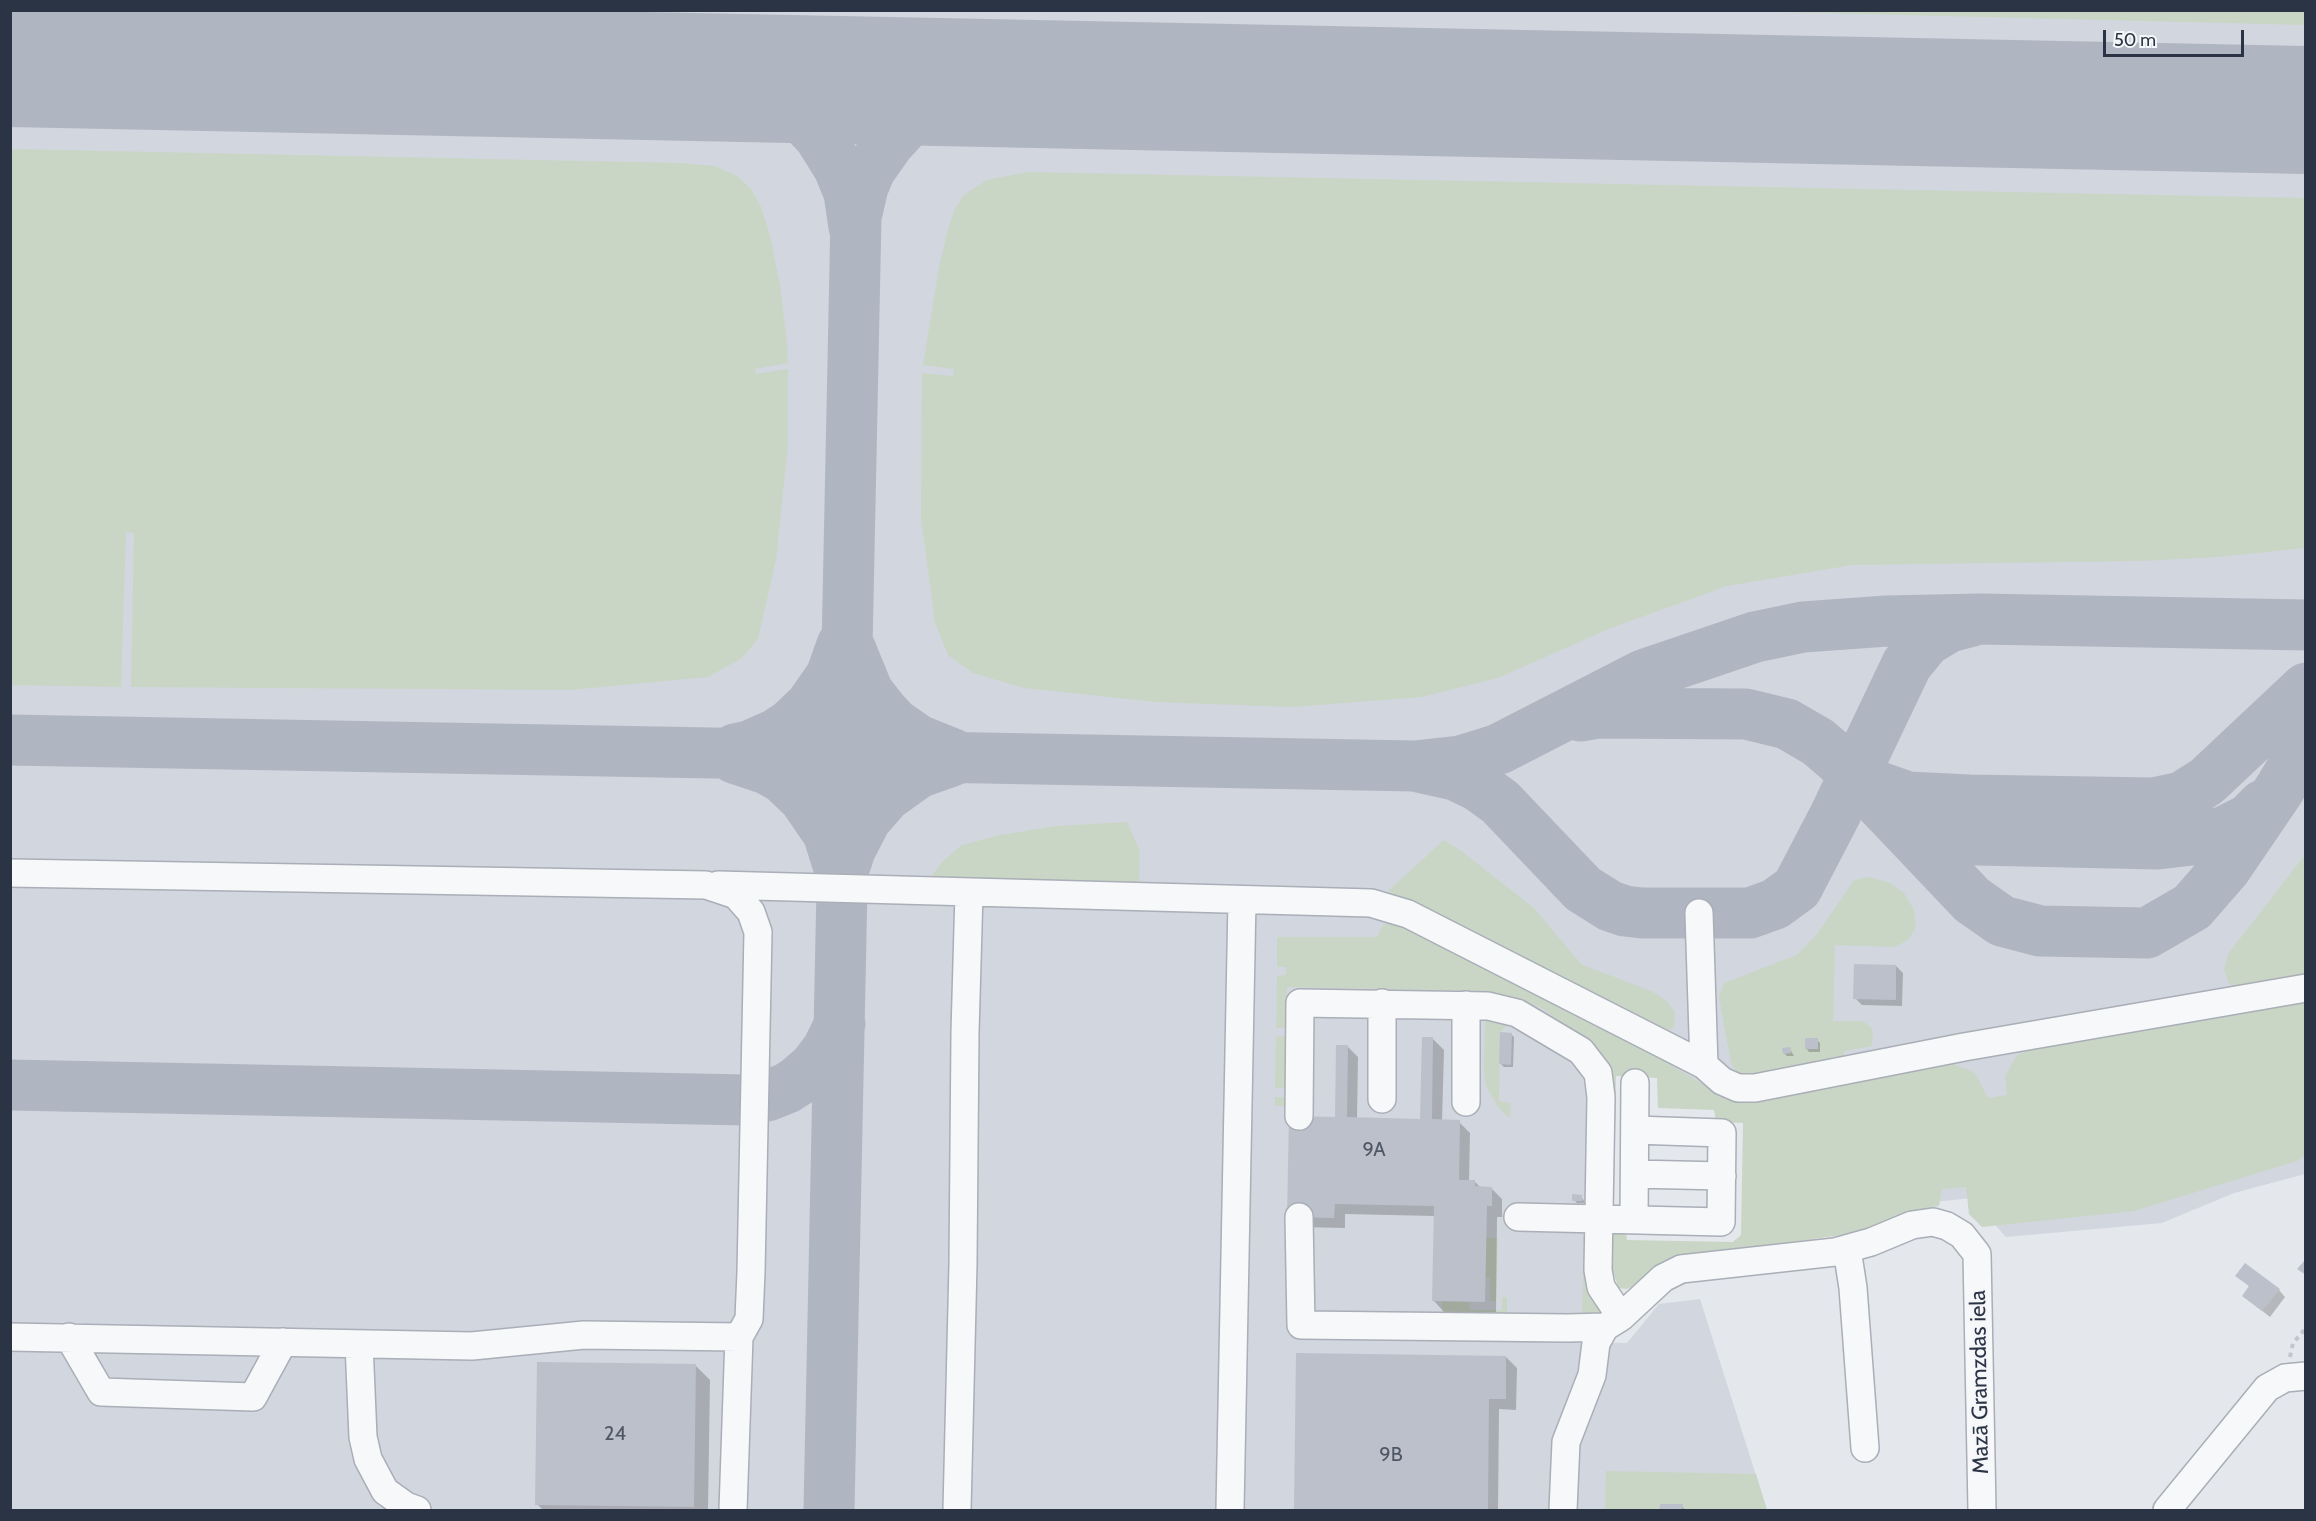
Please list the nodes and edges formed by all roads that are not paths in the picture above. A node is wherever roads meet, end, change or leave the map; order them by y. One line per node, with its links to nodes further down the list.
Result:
1 (10, 873): 2 (street)
2 (706, 885): 3 (street); 24 (street)
3 (969, 892): 4 (street); 32 (street)
4 (1242, 900): 9 (street); 33 (street)
5 (1699, 913): 9 (street)
6 (2306, 988): 9 (street)
7 (1382, 1003): 8 (street); 11 (street); 13 (street)
8 (1466, 1005): 12 (street); 19 (street)
9 (1704, 1065)
10 (1635, 1083): 14 (street)
11 (1382, 1099)
12 (1466, 1102)
13 (1299, 1116)
14 (1635, 1130): 15 (street); 16 (street)
15 (1635, 1174): 16 (street); 20 (street)
16 (1722, 1176): 20 (street)
17 (1299, 1217): 22 (street)
18 (1518, 1217): 19 (street)
19 (1600, 1219): 20 (street); 22 (street)
20 (1634, 1220)
21 (1847, 1249): 22 (street); 29 (street); 35 (street, Mazā Gramzdas iela)
22 (1613, 1322): 34 (street)
23 (10, 1337): 25 (street)
24 (739, 1337): 27 (street); 31 (street)
25 (69, 1338): 26 (street); 26 (street)
26 (284, 1342): 27 (street)
27 (359, 1344): 30 (street)
28 (2295, 1377): 36 (street)
29 (1865, 1448)
30 (417, 1510)
31 (733, 1510)
32 (957, 1510)
33 (1230, 1510)
34 (1563, 1510)
35 (1982, 1510)
36 (2167, 1510)

